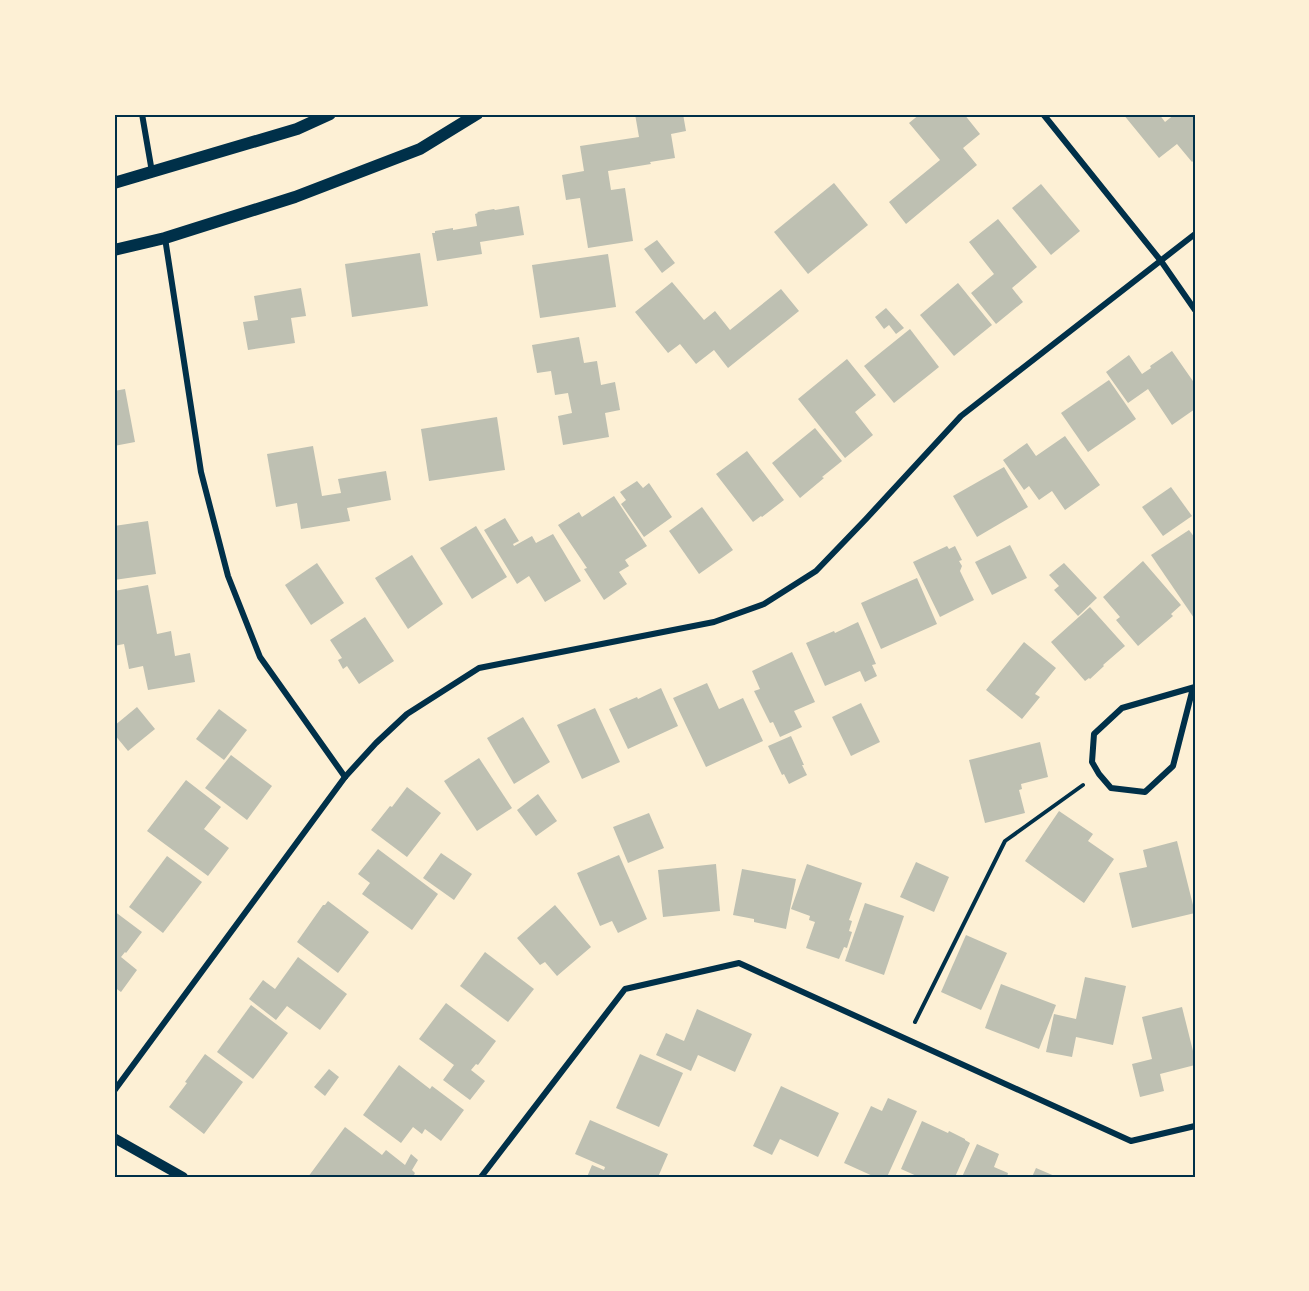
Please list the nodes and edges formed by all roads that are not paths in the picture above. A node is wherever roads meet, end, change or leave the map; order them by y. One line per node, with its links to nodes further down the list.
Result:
1 (142, 114): 5 (street)
2 (330, 114): 5 (main road)
3 (477, 114): 8 (main road)
4 (1043, 114): 10 (street)
5 (152, 172): 6 (main road)
6 (114, 183)
7 (1195, 234): 10 (street)
8 (165, 238): 9 (main road); 13 (street)
9 (114, 250)
10 (1161, 261): 11 (street); 13 (street)
11 (1195, 310)
12 (1194, 688): 12 (street)
13 (345, 777): 14 (street)
14 (114, 1091)
15 (1195, 1126): 18 (street)
16 (114, 1138): 17 (street)
17 (183, 1177)
18 (481, 1177)

